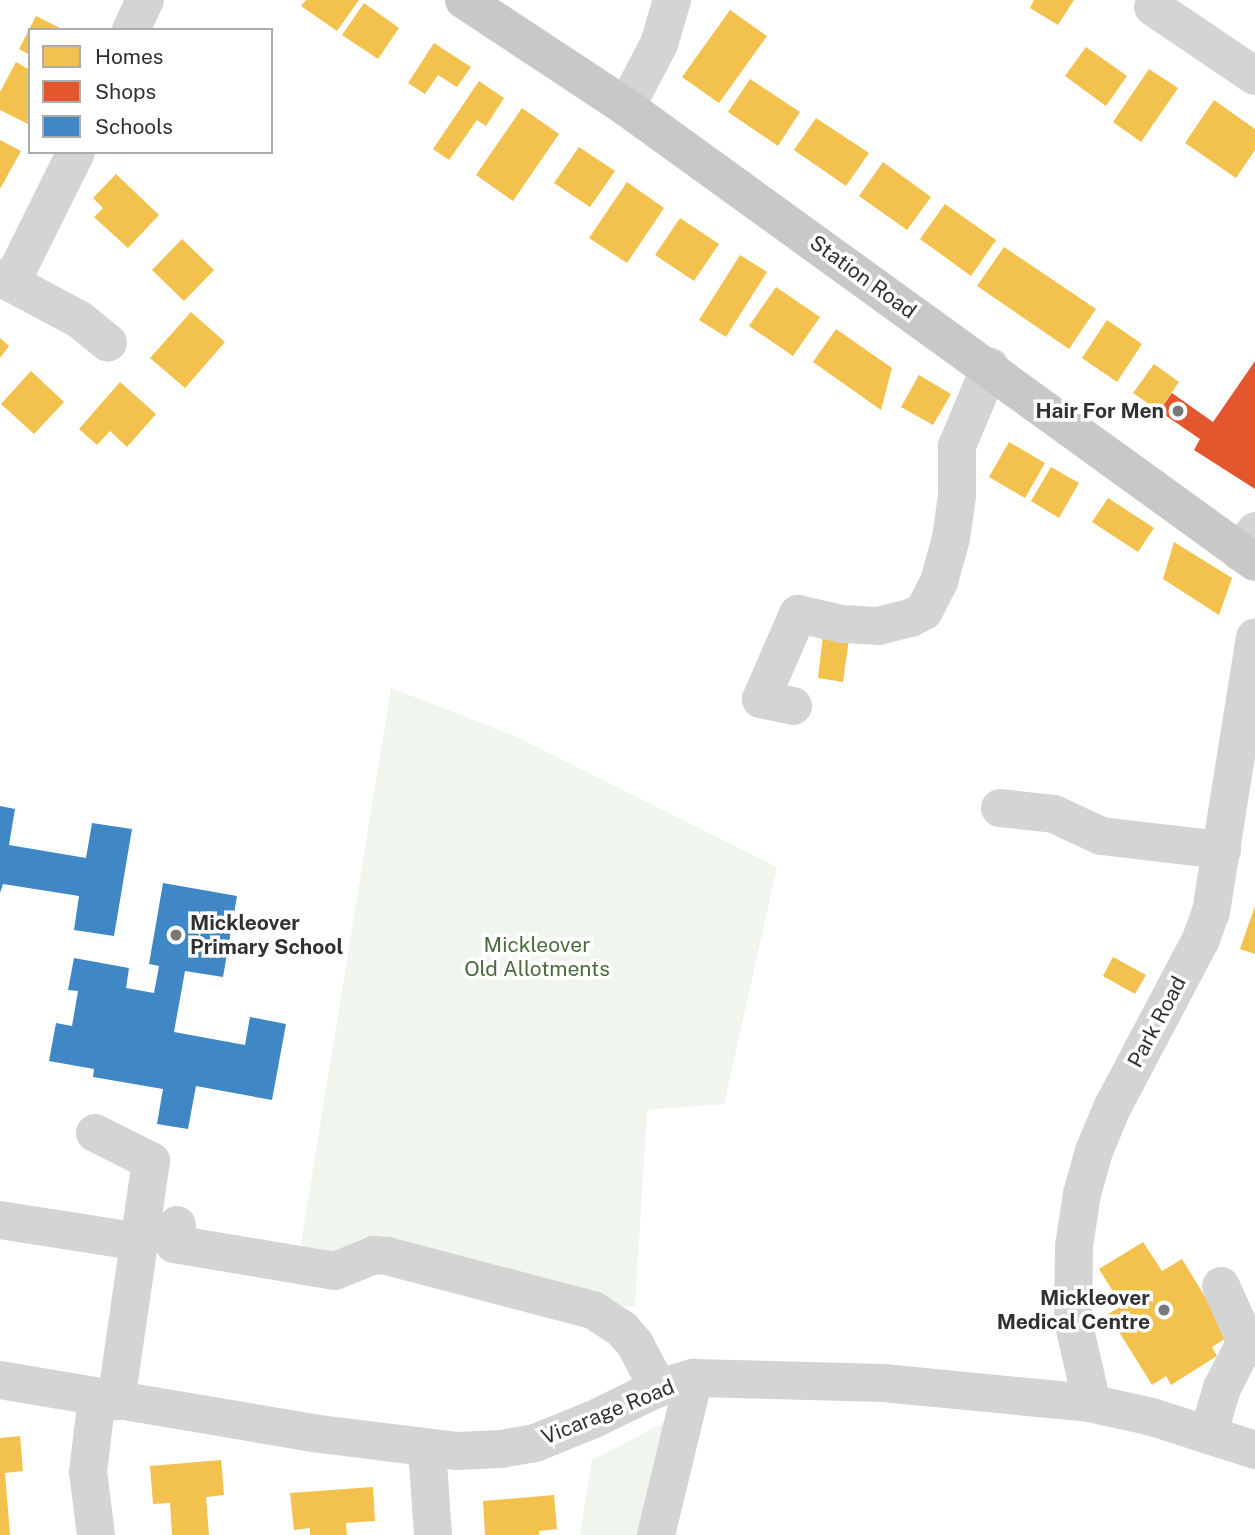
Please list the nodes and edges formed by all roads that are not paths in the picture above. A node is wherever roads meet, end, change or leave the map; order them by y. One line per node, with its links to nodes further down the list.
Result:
1 (145, 0): 5 (street)
2 (464, 0): 7 (main road, Station Road)
3 (672, 0): 7 (street)
4 (1153, 7): 6 (street)
5 (132, 28)
6 (1255, 76)
7 (625, 107): 11 (main road, Station Road)
8 (75, 154): 9 (street)
9 (6, 280): 10 (street)
10 (108, 343)
11 (990, 368): 12 (main road, Station Road); 14 (street)
12 (1250, 548)
13 (1255, 638): 16 (street, Park Road)
14 (793, 706)
15 (1000, 808): 16 (street)
16 (1222, 850): 26 (street, Park Road)
17 (95, 1133): 20 (street)
18 (0, 1220): 20 (street)
19 (177, 1225): 24 (street)
20 (139, 1242): 25 (street)
21 (1221, 1286): 22 (street)
22 (1249, 1342): 27 (street)
23 (0, 1380): 25 (street, Vicarage Road)
24 (676, 1383): 26 (street, Vicarage Road); 28 (street, Vicarage Road); 32 (street)
25 (106, 1399): 28 (street, Vicarage Road); 30 (street)
26 (1089, 1403): 27 (street, Vicarage Road)
27 (1208, 1435): 29 (street, Vicarage Road)
28 (427, 1449): 31 (street)
29 (1255, 1450)
30 (96, 1535)
31 (433, 1535)
32 (656, 1535)

